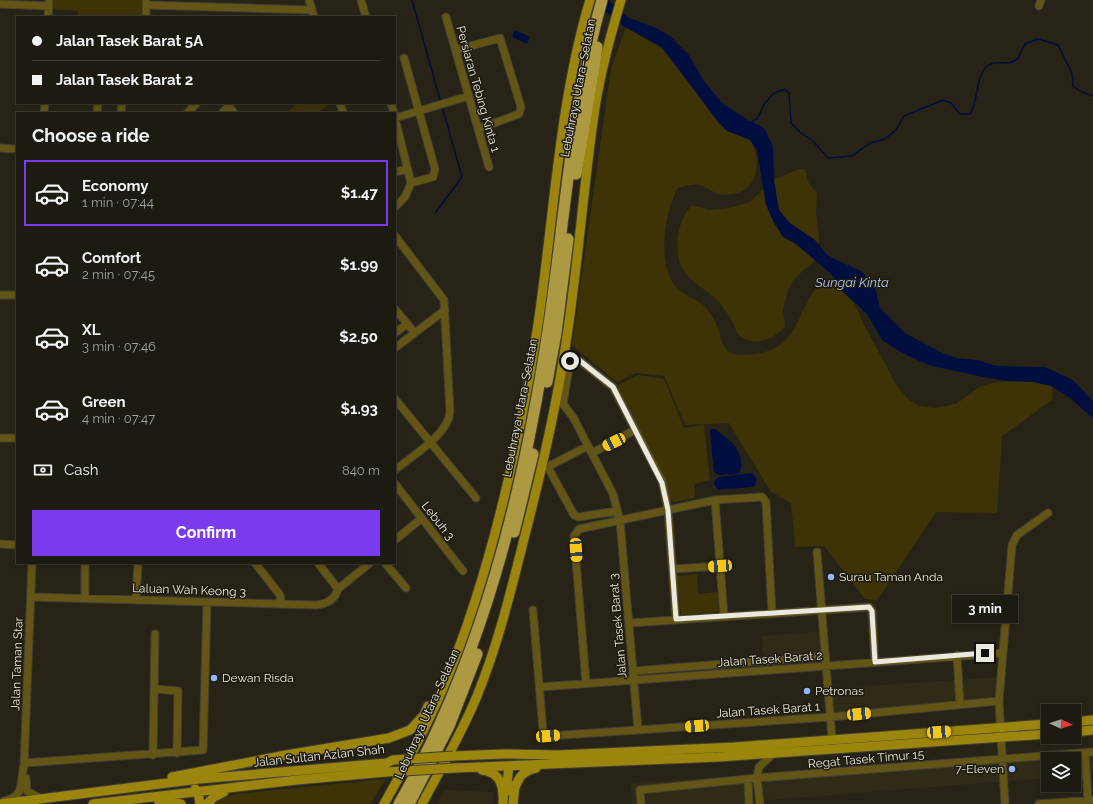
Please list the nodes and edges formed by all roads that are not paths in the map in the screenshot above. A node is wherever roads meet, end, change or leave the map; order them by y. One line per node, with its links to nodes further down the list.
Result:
1 (240, 0): 12 (street)
2 (309, 0): 13 (street)
3 (361, 0): 16 (street)
4 (590, 0): 88 (main road)
5 (602, 0): 18 (highway, Lebuhraya Utara–Selatan)
6 (610, 0): 18 (highway, Lebuhraya Utara–Selatan)
7 (621, 0): 18 (main road)
8 (49, 3): 11 (street); 14 (street)
9 (146, 3): 10 (street); 15 (street)
10 (193, 3): 12 (street)
11 (0, 4)
12 (240, 8): 13 (street)
13 (313, 14)
14 (48, 16)
15 (146, 16)
16 (366, 16)
17 (446, 17): 19 (street, Persiaran Tebing Kinta 1)
18 (601, 34): 142 (highway, Lebuhraya Utara–Selatan); 143 (highway, Lebuhraya Utara–Selatan); 144 (main road)
19 (456, 50): 21 (street, Persiaran Tebing Kinta 1); 27 (street)
20 (404, 58): 23 (street)
21 (469, 96): 23 (street); 27 (street, Persiaran Tebing Kinta 1)
22 (197, 104): 24 (street)
23 (418, 111): 25 (street); 33 (street)
24 (188, 112)
25 (396, 118)
26 (396, 122): 31 (street)
27 (478, 129): 30 (street, Persiaran Tebing Kinta 1)
28 (0, 148): 29 (street)
29 (16, 149)
30 (489, 167)
31 (408, 169): 32 (street); 33 (street)
32 (396, 172)
33 (411, 184): 34 (street)
34 (396, 206)
35 (396, 237): 39 (street)
36 (0, 295): 37 (street)
37 (16, 295)
38 (396, 310): 40 (street)
39 (445, 310): 42 (street); 48 (street)
40 (407, 324): 41 (street); 42 (street)
41 (396, 332)
42 (414, 332): 43 (street)
43 (396, 347)
44 (396, 400): 48 (street)
45 (635, 430): 49 (street, Jalan Tasek Barat 3); 50 (street); 55 (street)
46 (0, 438): 47 (street)
47 (16, 438)
48 (430, 442): 51 (street); 53 (street)
49 (588, 446): 50 (street, Jalan Tasek Barat 3); 56 (street)
50 (592, 453): 56 (street, Jalan Tasek Barat 3)
51 (396, 469)
52 (396, 485): 58 (street, Lebuh 3)
53 (476, 498)
54 (715, 500): 55 (street); 71 (street); 83 (street)
55 (668, 510): 59 (street); 72 (street)
56 (617, 511): 59 (street, Jalan Tasek Barat 3)
57 (1048, 513): 89 (street)
58 (422, 518): 60 (street); 73 (street, Lebuh 3)
59 (620, 521): 86 (street, Jalan Tasek Barat 3); 96 (street)
60 (396, 539)
61 (0, 544): 62 (street)
62 (16, 545)
63 (816, 552): 81 (street)
64 (32, 564): 76 (street, Jalan Taman Star)
65 (86, 564): 77 (street)
66 (138, 564): 78 (street)
67 (256, 564): 80 (street)
68 (319, 564): 75 (street)
69 (369, 564): 75 (street, Laluan Wah Keong 3)
70 (386, 564): 74 (street)
71 (720, 566): 72 (street); 84 (street)
72 (673, 569): 85 (street)
73 (464, 571)
74 (406, 588)
75 (338, 589): 80 (street, Laluan Wah Keong 3)
76 (31, 597): 77 (street, Laluan Wah Keong 3); 121 (street, Jalan Taman Star)
77 (85, 598): 78 (street, Laluan Wah Keong 3)
78 (136, 599): 79 (street, Laluan Wah Keong 3)
79 (207, 602): 80 (street, Laluan Wah Keong 3); 111 (street)
80 (281, 604)
81 (821, 609): 83 (street); 91 (street); 92 (street)
82 (533, 610): 97 (street, Jalan Tasek Barat 1)
83 (772, 613): 84 (street)
84 (724, 616): 85 (street)
85 (676, 619): 86 (street)
86 (630, 623): 94 (street, Jalan Tasek Barat 3)
87 (155, 634): 98 (street)
88 (458, 648): 126 (main road); 141 (main road)
89 (1002, 653): 90 (street, Jalan Tasek Barat 2); 99 (street)
90 (956, 655): 92 (street, Jalan Tasek Barat 2); 100 (street)
91 (825, 656): 93 (street); 94 (street)
92 (875, 662): 93 (street, Jalan Tasek Barat 2)
93 (826, 665): 95 (street, Jalan Tasek Barat 2); 101 (street)
94 (634, 671): 95 (street, Jalan Tasek Barat 3)
95 (634, 680): 96 (street, Jalan Tasek Barat 2); 105 (street, Jalan Tasek Barat 3)
96 (586, 683): 97 (street, Jalan Tasek Barat 2)
97 (540, 687): 105 (street, Jalan Tasek Barat 1)
98 (154, 689): 111 (street); 116 (street)
99 (998, 701): 100 (street, Jalan Tasek Barat 1); 108 (street)
100 (960, 705): 101 (street, Jalan Tasek Barat 1)
101 (830, 717): 105 (street, Jalan Tasek Barat 1); 110 (street)
102 (1093, 720): 103 (main road)
103 (1081, 721)
104 (1041, 725): 108 (main road, Jalan Sultan Azlan Shah)
105 (638, 730)
106 (1093, 730): 107 (main road)
107 (1081, 731)
108 (1000, 733): 109 (main road, Jalan Sultan Azlan Shah); 110 (main road, Jalan Sultan Azlan Shah); 113 (main road, Jalan Sultan Azlan Shah); 117 (street)
109 (1041, 734)
110 (832, 739): 115 (main road, Jalan Sultan Azlan Shah)
111 (177, 752): 116 (street)
112 (1093, 752): 114 (street, Regat Tasek Timur 15)
113 (774, 753): 119 (main road, Jalan Sultan Azlan Shah); 123 (street)
114 (1084, 753): 117 (street, Regat Tasek Timur 15); 131 (street)
115 (531, 754): 118 (main road, Jalan Sultan Azlan Shah); 120 (main road)
116 (153, 755): 121 (street)
117 (1002, 759): 123 (street, Regat Tasek Timur 15); 151 (street)
118 (453, 761): 120 (main road); 122 (main road, Jalan Sultan Azlan Shah); 124 (main road, Jalan Sultan Azlan Shah, bridge); 127 (main road, Jalan Sultan Azlan Shah, bridge)
119 (561, 763): 120 (main road, Jalan Sultan Azlan Shah); 128 (main road)
120 (513, 764): 122 (main road, Jalan Sultan Azlan Shah); 128 (main road); 145 (main road)
121 (24, 765): 130 (street, Jalan Taman Star); 132 (street, Jalan Taman Star)
122 (468, 768): 145 (main road)
123 (758, 778): 125 (street, Regat Tasek Timur 15); 150 (street)
124 (217, 779): 126 (main road, Jalan Sultan Azlan Shah); 129 (main road)
125 (745, 780): 147 (street, Regat Tasek Timur 15); 148 (street); 149 (street)
126 (132, 788): 130 (main road, Jalan Sultan Azlan Shah)
127 (236, 788): 129 (main road, Jalan Sultan Azlan Shah); 140 (main road)
128 (514, 790): 146 (main road)
129 (191, 791): 134 (main road); 135 (main road, Jalan Sultan Azlan Shah); 138 (main road); 139 (main road)
130 (40, 798): 132 (main road, Jalan Sultan Azlan Shah)
131 (1091, 800): 133 (street)
132 (0, 803)
133 (1053, 803): 152 (street)
134 (13, 804)
135 (93, 804)
136 (136, 804): 137 (main road)
137 (181, 804)
138 (194, 804)
139 (200, 804)
140 (207, 804)
141 (384, 804)
142 (400, 804)
143 (409, 804)
144 (422, 804)
145 (504, 804)
146 (513, 804)
147 (641, 804)
148 (745, 804)
149 (749, 804)
150 (760, 804)
151 (1005, 804)
152 (1039, 804)

